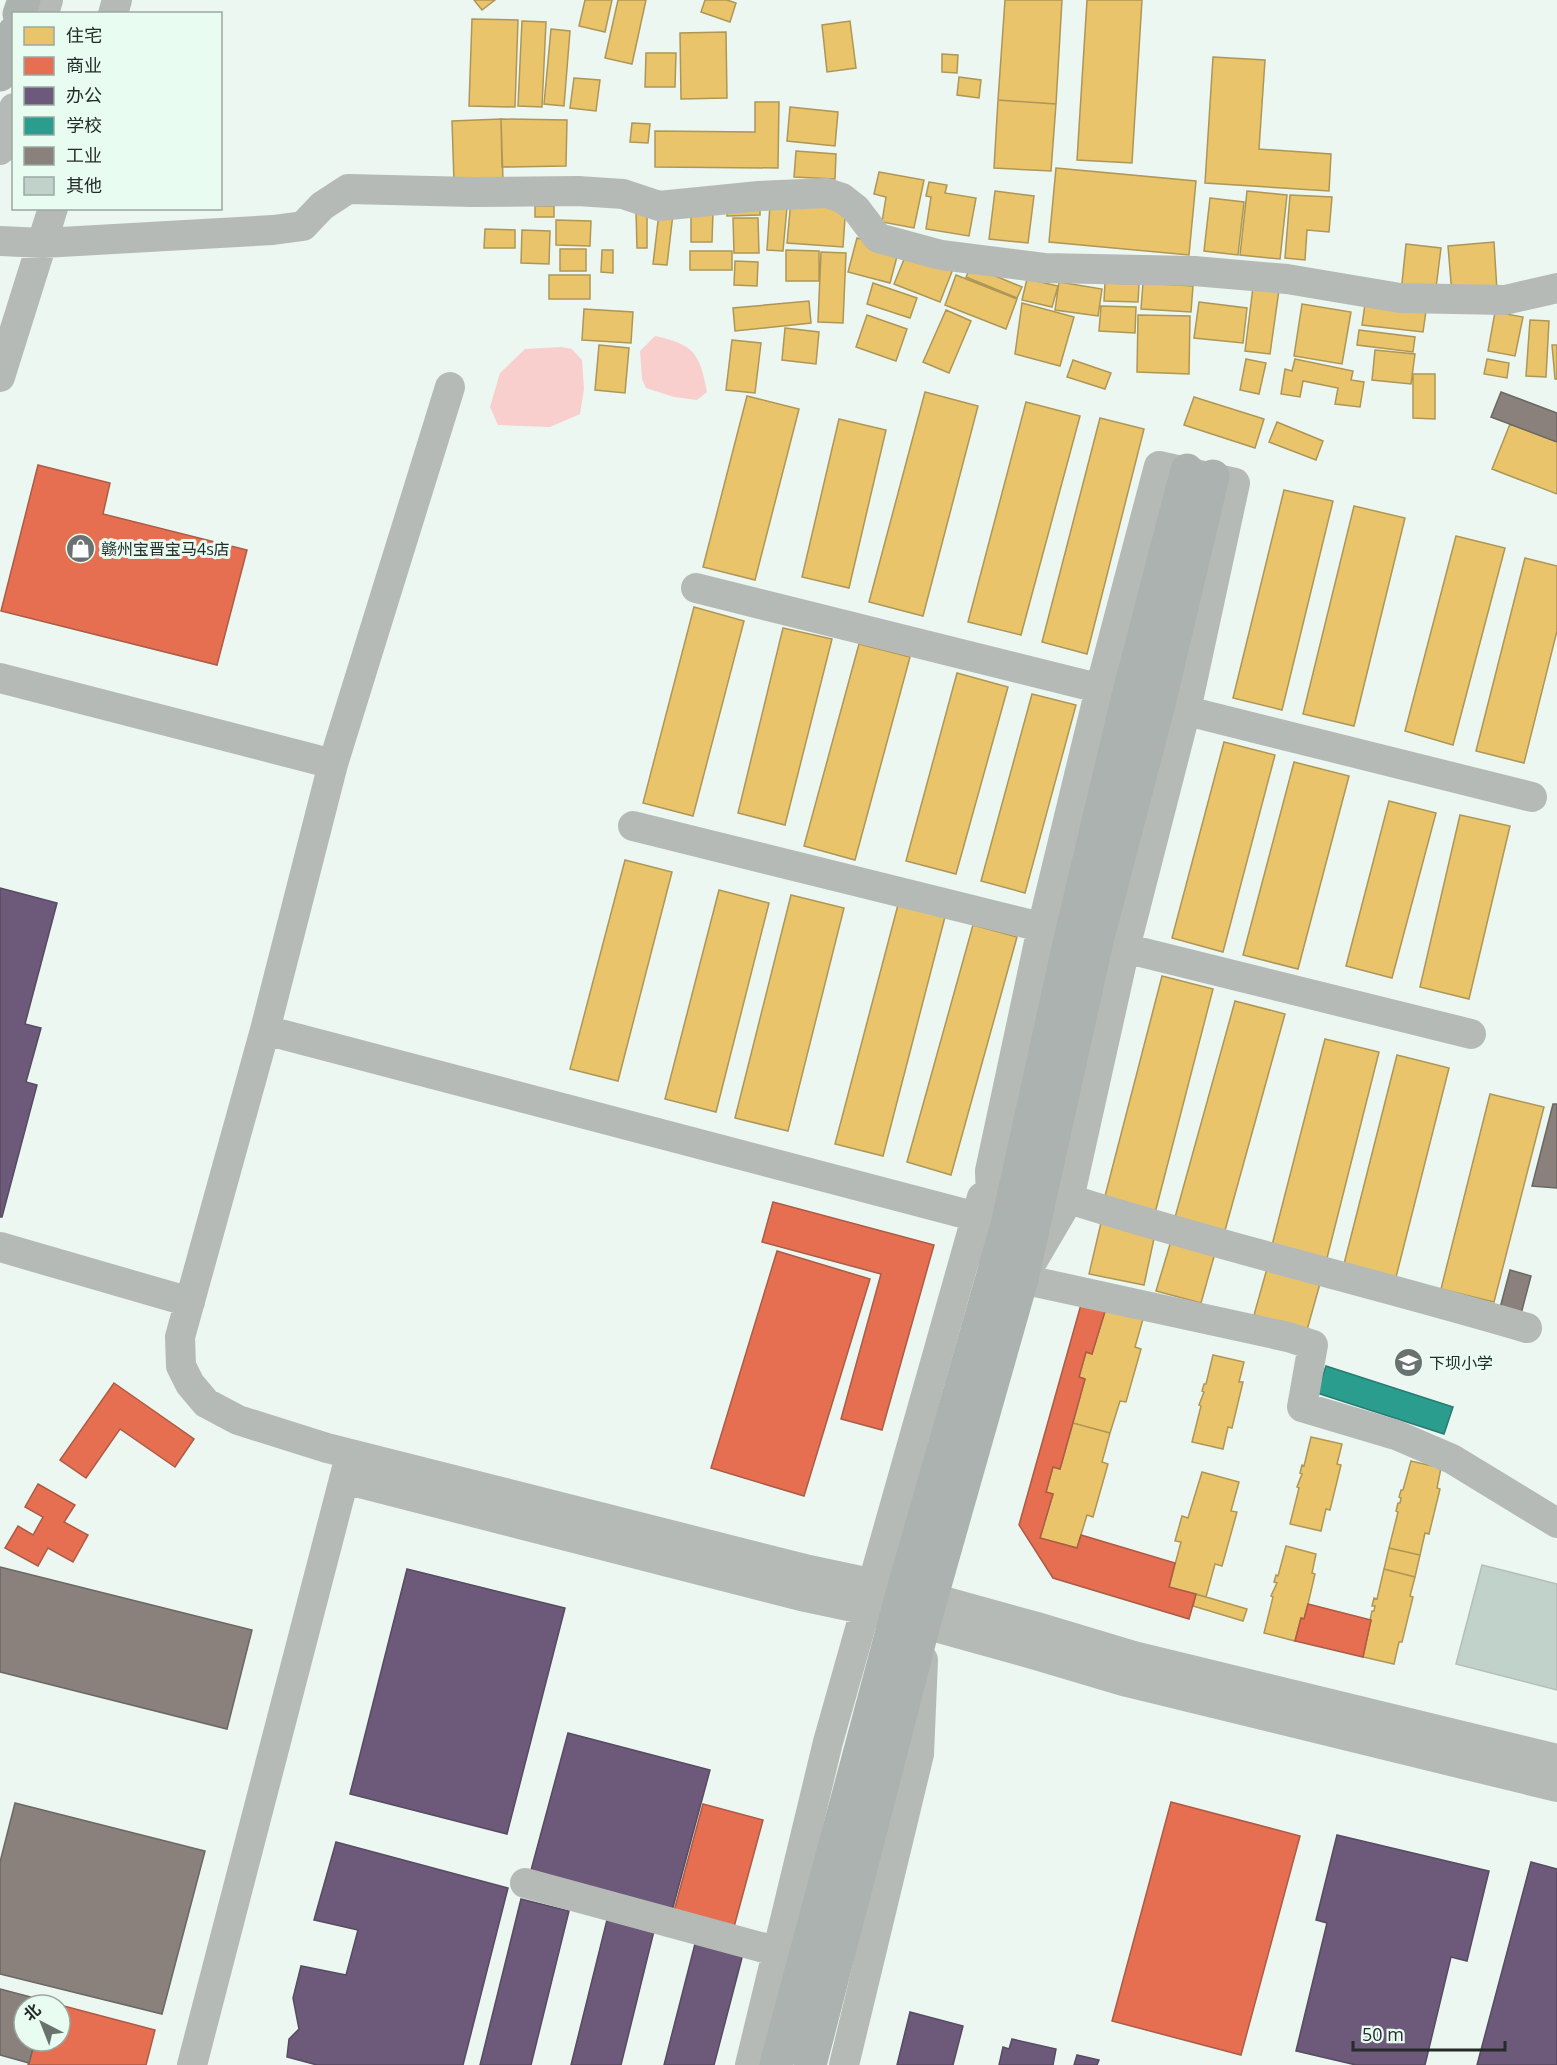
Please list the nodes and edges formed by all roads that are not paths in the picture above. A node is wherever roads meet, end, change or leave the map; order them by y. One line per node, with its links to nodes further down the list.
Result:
1 (12, 38): 2 (main road)
2 (0, 75)
3 (12, 114): 4 (street)
4 (0, 150)
5 (52, 210): 7 (street)
6 (0, 241): 7 (street)
7 (43, 243): 8 (street); 9 (street)
8 (1557, 288)
9 (0, 377)
10 (450, 387): 15 (street)
11 (1199, 475): 14 (main road); 14 (street)
12 (696, 588): 14 (street)
13 (0, 678): 15 (street)
14 (1143, 700): 16 (street); 18 (main road); 18 (street)
15 (333, 764): 19 (street)
16 (1532, 797)
17 (633, 826): 18 (street)
18 (1084, 938): 20 (street); 21 (street); 22 (main road); 22 (street); 24 (main road)
19 (265, 1030): 22 (street); 25 (street)
20 (1471, 1034)
21 (1069, 1199): 24 (street); 26 (street)
22 (992, 1221): 24 (main road); 29 (street)
23 (0, 1248): 25 (street)
24 (1008, 1275): 28 (street); 29 (main road)
25 (190, 1302): 27 (street)
26 (1527, 1328)
27 (347, 1467): 29 (street); 34 (street)
28 (1557, 1523)
29 (899, 1603): 30 (street); 31 (street); 33 (street); 36 (main road); 37 (main road); 38 (street)
30 (1557, 1759)
31 (1557, 1787)
32 (525, 1882): 33 (street)
33 (778, 1952): 35 (street)
34 (192, 2065)
35 (750, 2065)
36 (776, 2065)
37 (810, 2065)
38 (844, 2065)

